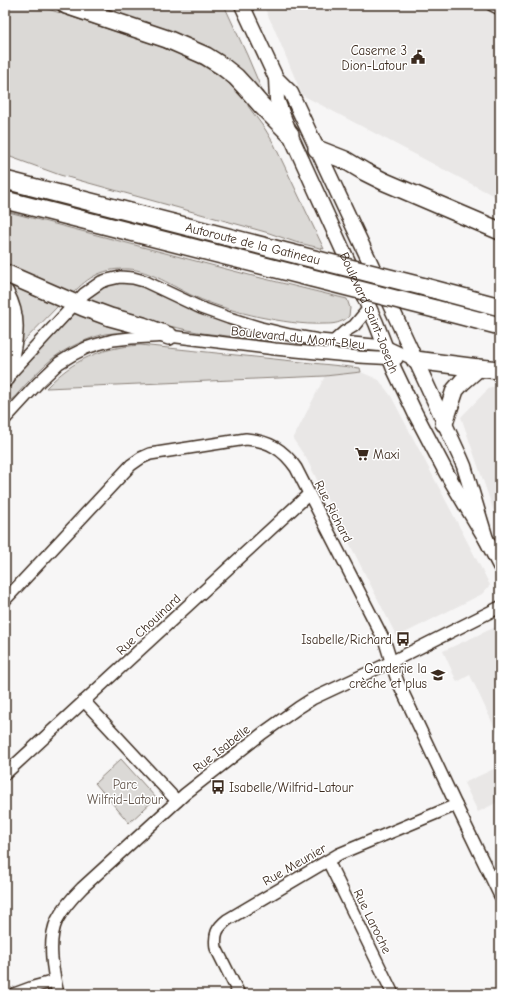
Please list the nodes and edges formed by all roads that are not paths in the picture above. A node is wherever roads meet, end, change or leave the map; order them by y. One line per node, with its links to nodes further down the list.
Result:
1 (66, 5): 6 (highway)
2 (242, 5): 5 (main road, Boulevard Saint-Joseph)
3 (492, 5): 4 (street)
4 (500, 9)
5 (276, 78): 6 (main road, Boulevard Saint-Joseph); 7 (main road, Boulevard Saint-Joseph)
6 (290, 134): 17 (main road, Boulevard Saint-Joseph)
7 (317, 149): 12 (highway); 23 (main road, Boulevard Saint-Joseph)
8 (5, 172): 10 (highway)
9 (5, 180): 10 (highway, Autoroute de la Gatineau)
10 (49, 192): 16 (highway, Autoroute de la Gatineau, bridge)
11 (5, 200): 18 (highway, Autoroute de la Gatineau, bridge)
12 (500, 231)
13 (5, 273): 15 (highway)
14 (5, 293): 26 (highway)
15 (75, 304): 19 (highway); 20 (street, Boulevard du Mont-Bleu); 26 (street, Boulevard du Mont-Bleu)
16 (500, 307)
17 (369, 308): 20 (street); 21 (main road, Boulevard Saint-Joseph)
18 (500, 326)
19 (169, 336): 22 (street, Boulevard du Mont-Bleu); 27 (street, Boulevard du Mont-Bleu)
20 (334, 341): 21 (street, Boulevard du Mont-Bleu)
21 (386, 346): 22 (main road, Boulevard Saint-Joseph); 23 (street, Boulevard du Mont-Bleu)
22 (390, 359): 23 (street, Boulevard du Mont-Bleu); 30 (main road, Boulevard Saint-Joseph)
23 (415, 360): 24 (highway); 28 (main road, Boulevard Saint-Joseph)
24 (478, 368): 25 (highway); 28 (highway)
25 (500, 370)
26 (6, 378)
27 (5, 419)
28 (444, 423): 30 (main road, Boulevard Saint-Joseph)
29 (309, 494): 32 (street, Rue Richard); 34 (street, Rue Richard); 35 (street, Rue Chouinard)
30 (486, 539): 31 (main road, Boulevard Saint-Joseph)
31 (500, 566)
32 (5, 600)
33 (500, 607): 34 (street, Rue Isabelle)
34 (391, 662): 37 (street, Rue Isabelle); 38 (street, Rue Richard)
35 (84, 701): 36 (street, Rue Chouinard); 37 (street)
36 (5, 774)
37 (177, 801): 41 (street, Rue Isabelle)
38 (456, 805): 39 (street, Rue Meunier); 40 (street, Rue Richard)
39 (328, 860): 44 (street, Rue Meunier); 45 (street, Rue Laroche)
40 (500, 896)
41 (55, 981): 42 (street); 43 (street, Rue Isabelle)
42 (14, 994)
43 (58, 994)
44 (239, 994)
45 (393, 994)

